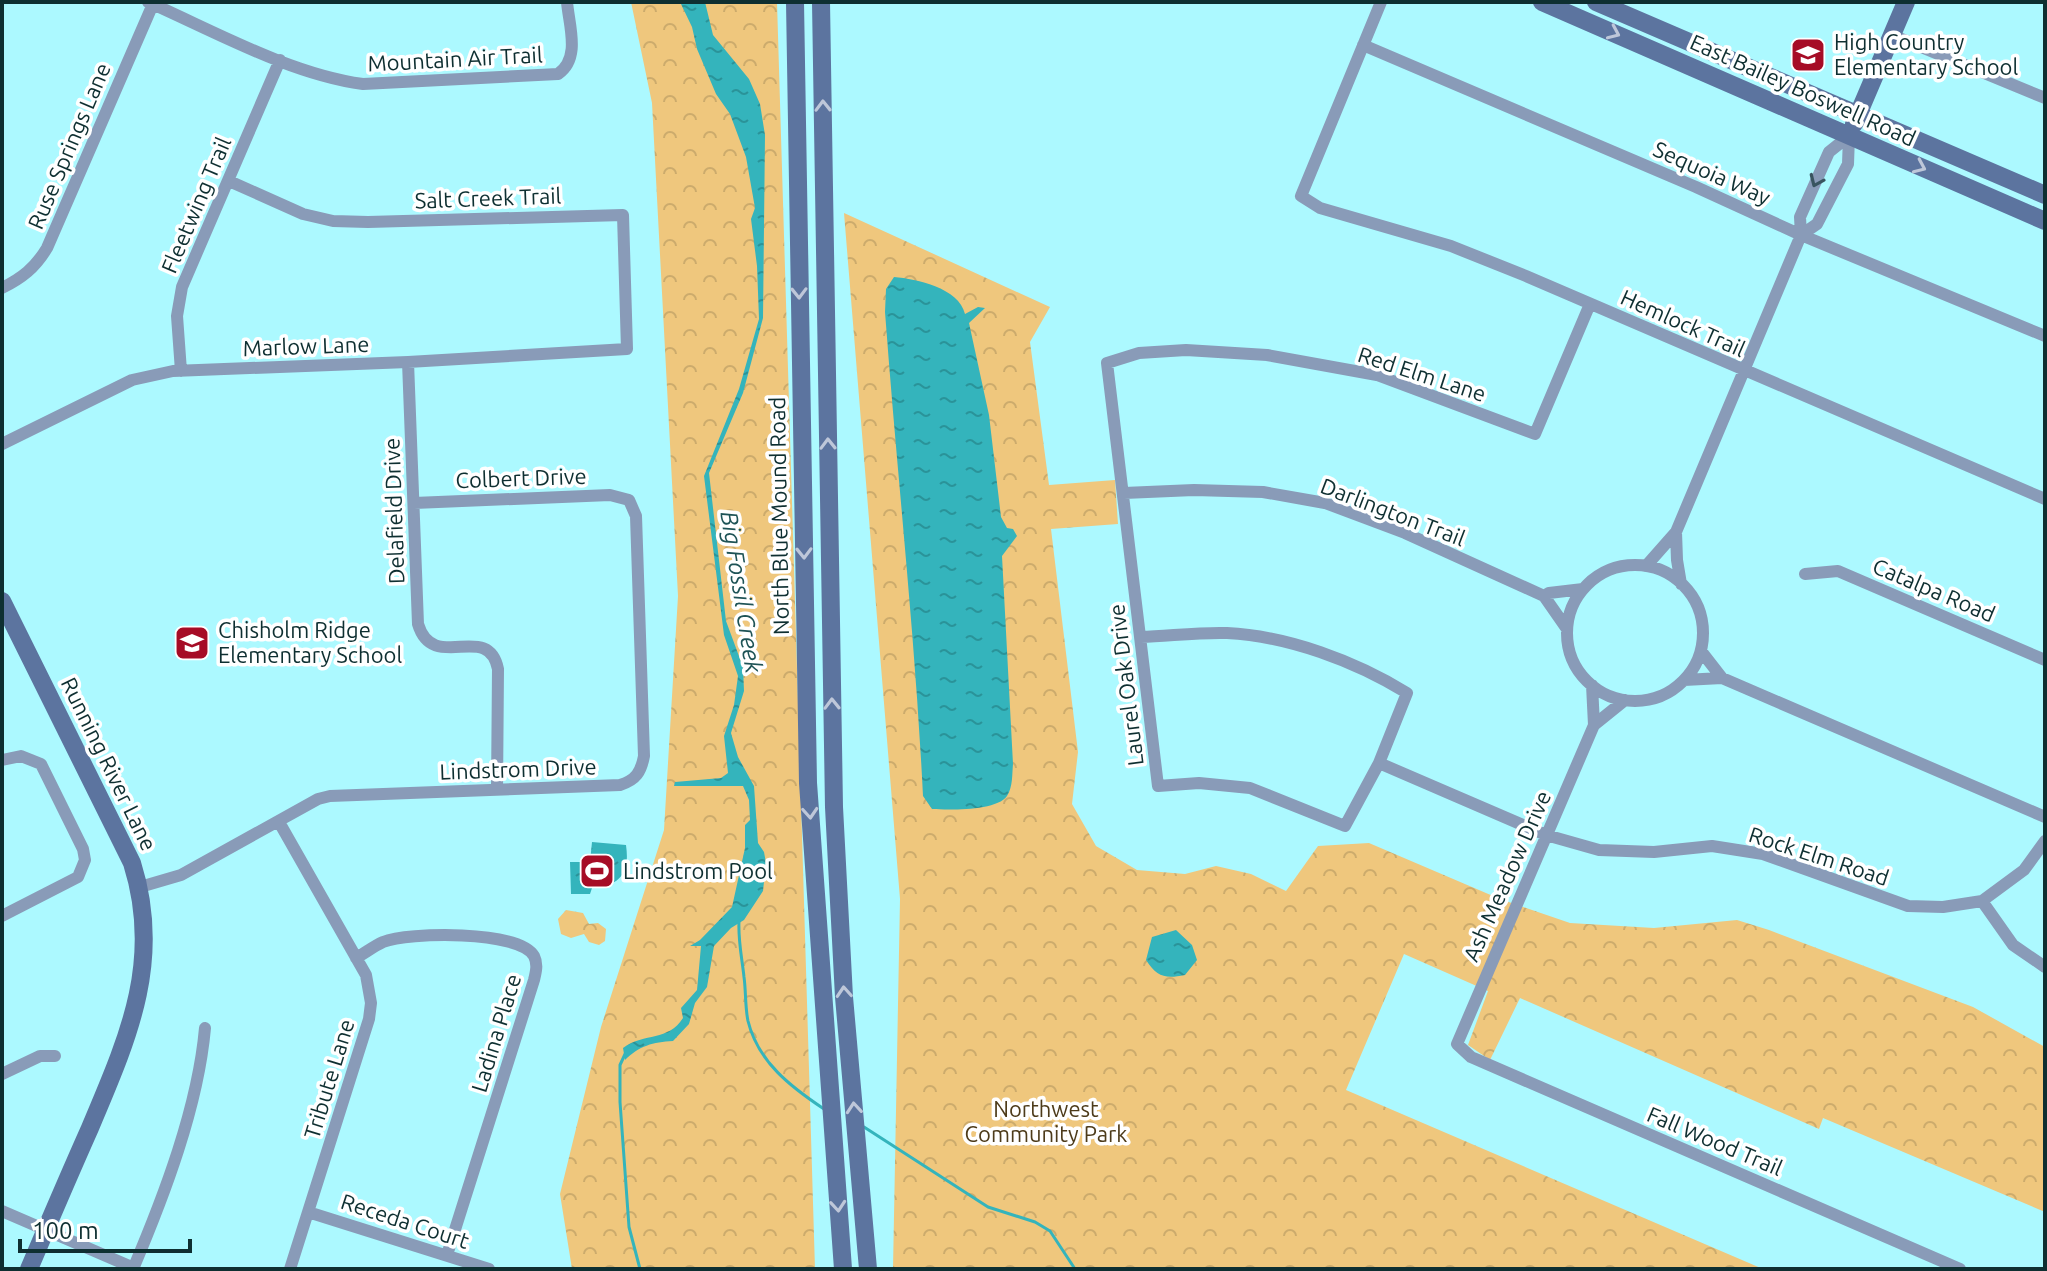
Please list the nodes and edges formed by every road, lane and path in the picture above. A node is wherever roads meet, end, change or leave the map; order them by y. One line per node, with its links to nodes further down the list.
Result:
1 (567, 2): 14 (street, Mountain Air Trail)
2 (795, 2): 18 (main road, North Blue Mound Road)
3 (821, 2): 19 (main road, one-way to 3)
4 (1381, 2): 12 (street)
5 (1542, 2): 9 (main road, East Bailey Boswell Road)
6 (1594, 2): 9 (main road); 10 (main road, East Bailey Boswell Road)
7 (1906, 2): 11 (main road)
8 (150, 3): 14 (street, Mountain Air Trail); 24 (street, Ruse Springs Lane)
9 (1585, 20): 13 (main road, East Bailey Boswell Road, one-way to 13)
10 (1658, 28): 13 (main road); 16 (main road, East Bailey Boswell Road)
11 (1892, 35): 15 (street); 16 (main road)
12 (1363, 45): 23 (street, Sequoia Way); 25 (street, Hemlock Trail)
13 (1649, 49): 17 (main road, East Bailey Boswell Road)
14 (280, 60): 20 (street, Fleetwing Trail)
15 (2045, 98)
16 (1858, 114): 17 (main road); 21 (main road, East Bailey Boswell Road)
17 (1849, 136): 22 (main road, East Bailey Boswell Road, one-way to 22); 23 (street, one-way to 23); 23 (street)
18 (796, 144): 19 (main road); 77 (main road, North Blue Mound Road, one-way to 77)
19 (824, 145): 78 (main road, one-way to 19)
20 (229, 181): 27 (street, Salt Creek Trail); 30 (street, Fleetwing Trail)
21 (2045, 195)
22 (2045, 221)
23 (1801, 235): 26 (street, Sequoia Way); 31 (street)
24 (2, 288)
25 (1590, 304): 29 (street, Red Elm Lane); 31 (street, Hemlock Trail)
26 (2045, 336)
27 (627, 349): 28 (street, Marlow Lane)
28 (408, 362): 30 (street, Marlow Lane); 36 (street, Delafield Drive)
29 (1107, 363): 33 (street, Laurel Oak Drive)
30 (181, 371): 32 (street, Marlow Lane)
31 (1744, 371): 34 (street, Hemlock Trail); 37 (street)
32 (2, 444)
33 (1124, 493): 42 (street, Darlington Trail); 45 (street, Laurel Oak Drive)
34 (2045, 499)
35 (629, 500): 36 (street, Colbert Drive); 55 (street, Lindstrom Drive)
36 (414, 503): 55 (street, Delafield Drive)
37 (1676, 532): 38 (street); 40 (street)
38 (1646, 566): 40 (street); 41 (street)
39 (1805, 574): 47 (street, Catalpa Road)
40 (1681, 584): 46 (street)
41 (1583, 589): 42 (street); 44 (street)
42 (1544, 596): 44 (street)
43 (2, 603): 60 (main road, Running River Lane)
44 (1567, 629): 50 (street)
45 (1141, 637): 54 (street); 54 (street, Laurel Oak Drive)
46 (1701, 651): 48 (street); 49 (street)
47 (2045, 660)
48 (1722, 678): 49 (street); 56 (street)
49 (1684, 680): 51 (street)
50 (1592, 685): 51 (street); 52 (street, Ash Meadow Drive)
51 (1625, 700): 52 (street, Ash Meadow Drive)
52 (1594, 725): 58 (street, Ash Meadow Drive)
53 (2, 760): 62 (street)
54 (1379, 763): 58 (street, Rock Elm Road)
55 (497, 790): 57 (street, Lindstrom Drive)
56 (2045, 817)
57 (279, 822): 60 (street, Lindstrom Drive); 63 (street, Tribute Lane)
58 (1546, 835): 61 (street, Rock Elm Road); 66 (street, Ash Meadow Drive)
59 (2045, 841): 61 (street, Rock Elm Road)
60 (140, 887): 71 (main road, Running River Lane)
61 (1982, 901): 64 (street)
62 (2, 916)
63 (356, 958): 70 (street, Tribute Lane); 72 (street, Ladina Place)
64 (2045, 967)
65 (205, 1028): 73 (street)
66 (1457, 1044): 79 (street, Fall Wood Trail)
67 (55, 1056): 68 (street)
68 (2, 1074)
69 (2, 1211): 71 (street)
70 (308, 1212): 72 (street, Receda Court); 75 (street, Tribute Lane)
71 (46, 1230): 73 (street); 74 (main road, Running River Lane)
72 (447, 1255): 76 (street, Receda Court)
73 (134, 1268)
74 (29, 1269)
75 (290, 1269)
76 (489, 1269)
77 (843, 1269)
78 (868, 1269)
79 (1960, 1269)

